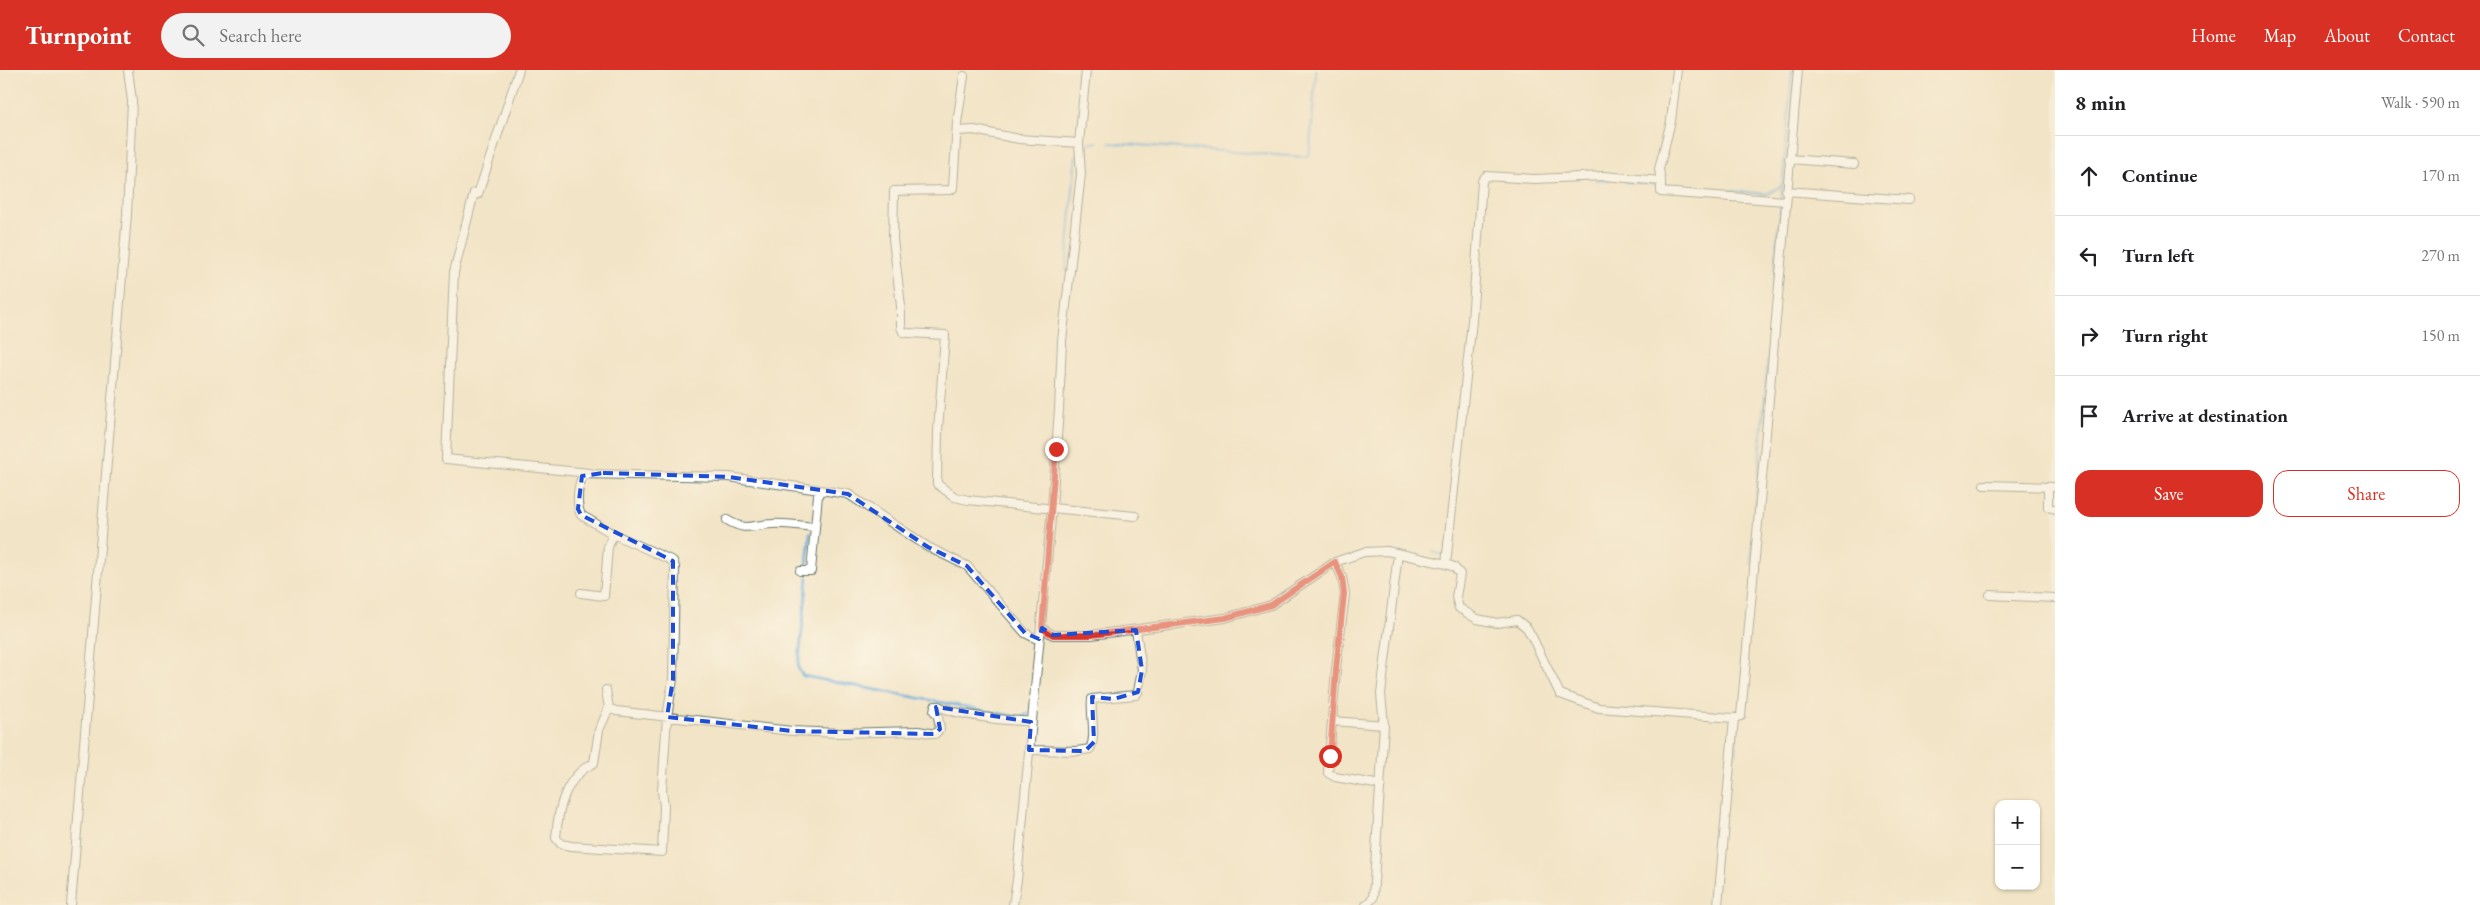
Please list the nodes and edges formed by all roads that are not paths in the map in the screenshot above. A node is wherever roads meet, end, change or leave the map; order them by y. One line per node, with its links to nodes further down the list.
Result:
1 (128, 70): 44 (street)
2 (519, 70): 15 (street)
3 (1086, 70): 8 (street)
4 (1678, 70): 11 (street)
5 (1798, 70): 9 (street)
6 (964, 76): 7 (street)
7 (958, 130): 8 (street); 19 (street)
8 (1079, 143): 19 (street)
9 (1789, 159): 10 (street); 12 (street)
10 (1854, 164)
11 (1661, 181): 14 (street); 27 (street)
12 (1786, 191): 13 (street); 14 (street)
13 (1909, 200)
14 (1786, 201): 38 (street)
15 (592, 473): 18 (street); 24 (street)
16 (1984, 485): 17 (street)
17 (2052, 487): 20 (street)
18 (822, 490): 23 (street); 34 (street)
19 (1048, 508): 21 (street); 32 (street)
20 (2055, 509)
21 (1135, 516)
22 (727, 520): 23 (street)
23 (815, 527): 28 (street)
24 (613, 534): 29 (street); 37 (street)
25 (1398, 554): 26 (street); 27 (street); 41 (street)
26 (1335, 562): 33 (street); 40 (street)
27 (1446, 564): 38 (street)
28 (800, 571)
29 (581, 593)
30 (1990, 595): 31 (street)
31 (2055, 598)
32 (1042, 628): 33 (street); 34 (street)
33 (1136, 630): 42 (street)
34 (1039, 640): 39 (street)
35 (606, 690): 36 (street)
36 (610, 708): 37 (street); 37 (street)
37 (667, 717): 39 (street)
38 (1738, 717): 47 (street)
39 (1031, 721): 42 (street)
40 (1333, 721): 41 (street); 43 (street)
41 (1384, 724): 43 (street)
42 (1029, 750): 45 (street)
43 (1380, 785): 46 (street)
44 (71, 905)
45 (1013, 905)
46 (1366, 905)
47 (1718, 905)

